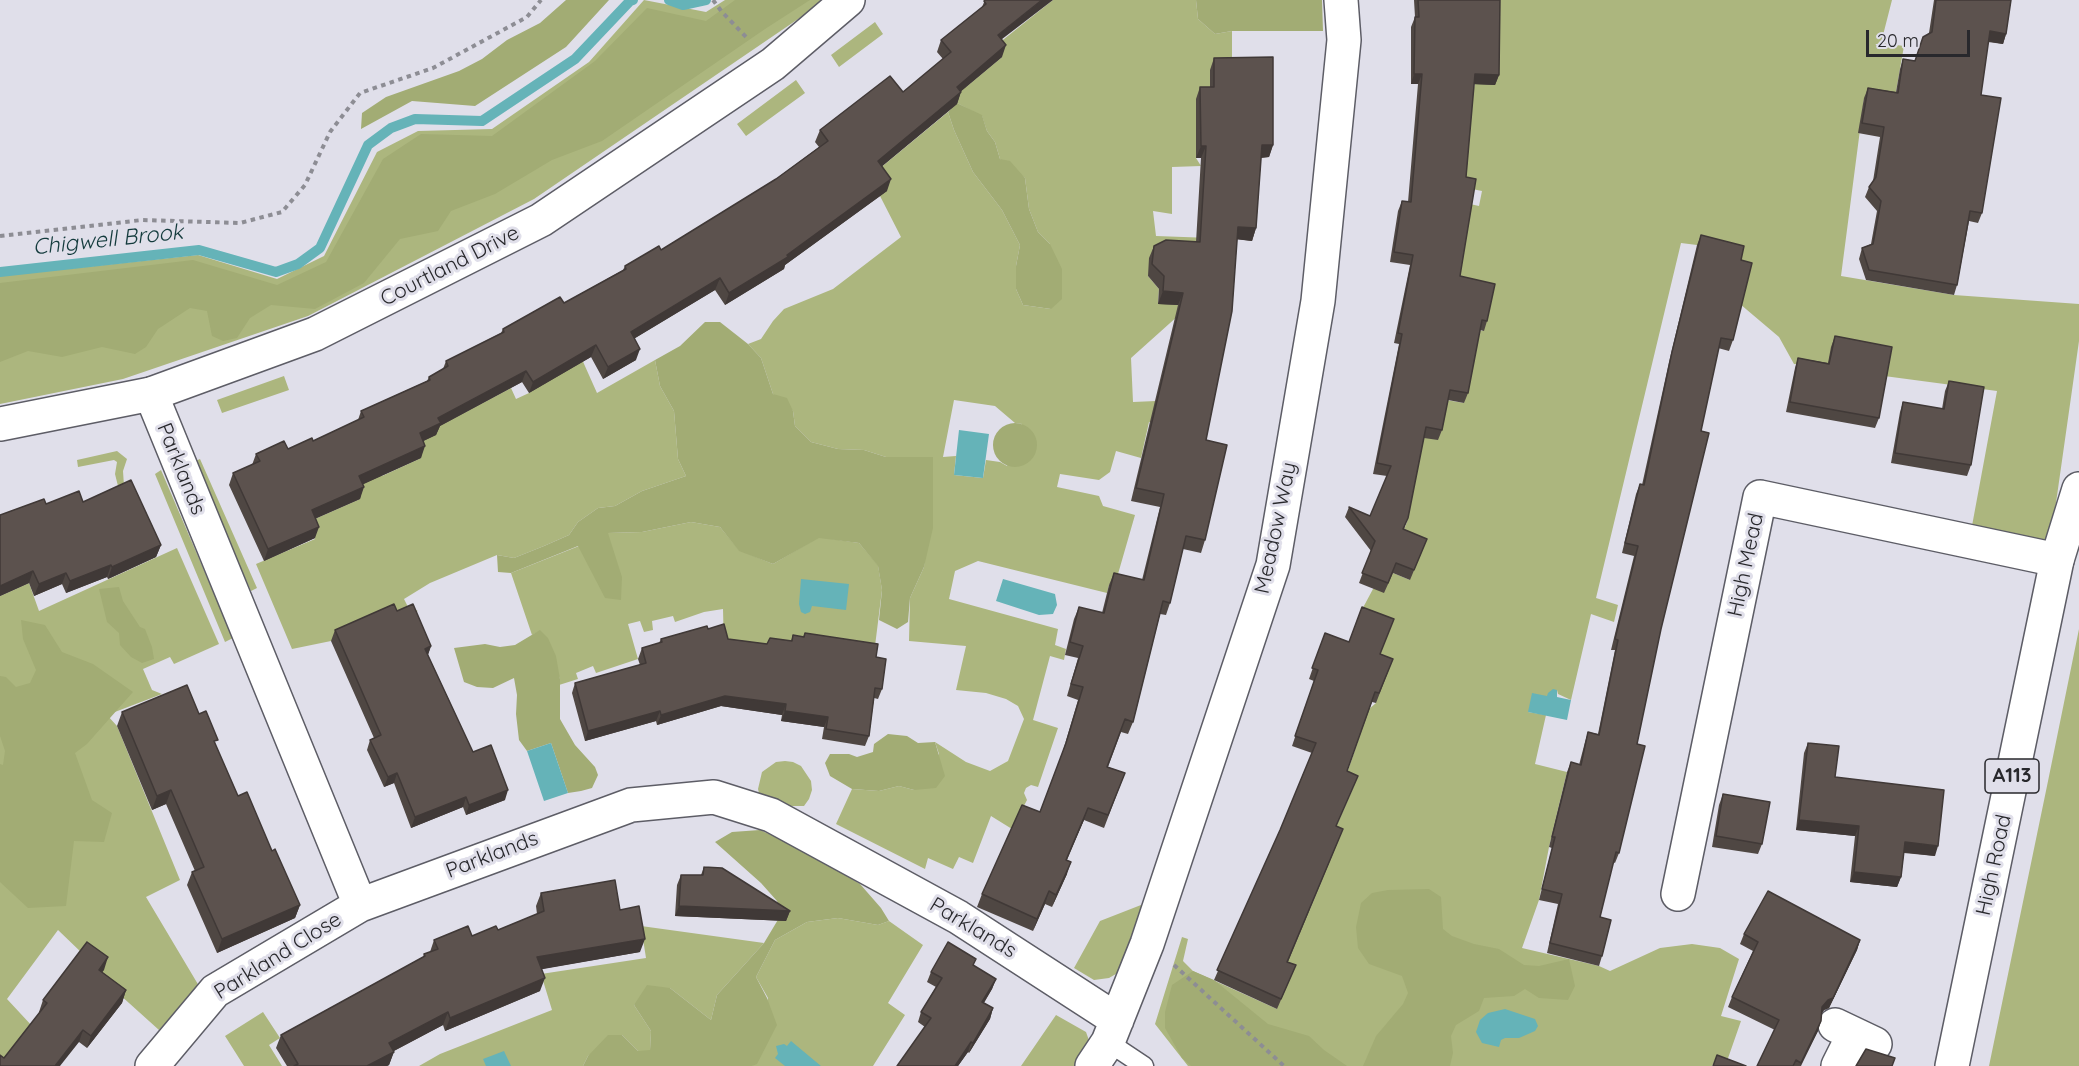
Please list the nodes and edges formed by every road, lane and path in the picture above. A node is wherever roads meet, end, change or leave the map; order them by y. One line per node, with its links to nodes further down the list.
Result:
1 (541, 0): 6 (path)
2 (713, 0): 5 (path)
3 (848, 0): 7 (street, Courtland Drive)
4 (1341, 0): 13 (street, Meadow Way)
5 (722, 12)
6 (0, 236)
7 (151, 394): 8 (street, Courtland Drive); 12 (street, Parklands)
8 (0, 424)
9 (2079, 489): 10 (street, High Road / A113)
10 (2057, 560): 11 (street, High Mead); 20 (street, High Road / A113)
11 (1678, 894)
12 (360, 905): 15 (street, Parklands); 16 (street, Parkland Close)
13 (1147, 944): 15 (street, Meadow Way); 18 (path)
14 (1854, 1034): 19 (street)
15 (1106, 1043): 17 (lane)
16 (152, 1066)
17 (1144, 1066)
18 (1284, 1066)
19 (1838, 1066)
20 (1952, 1066)

